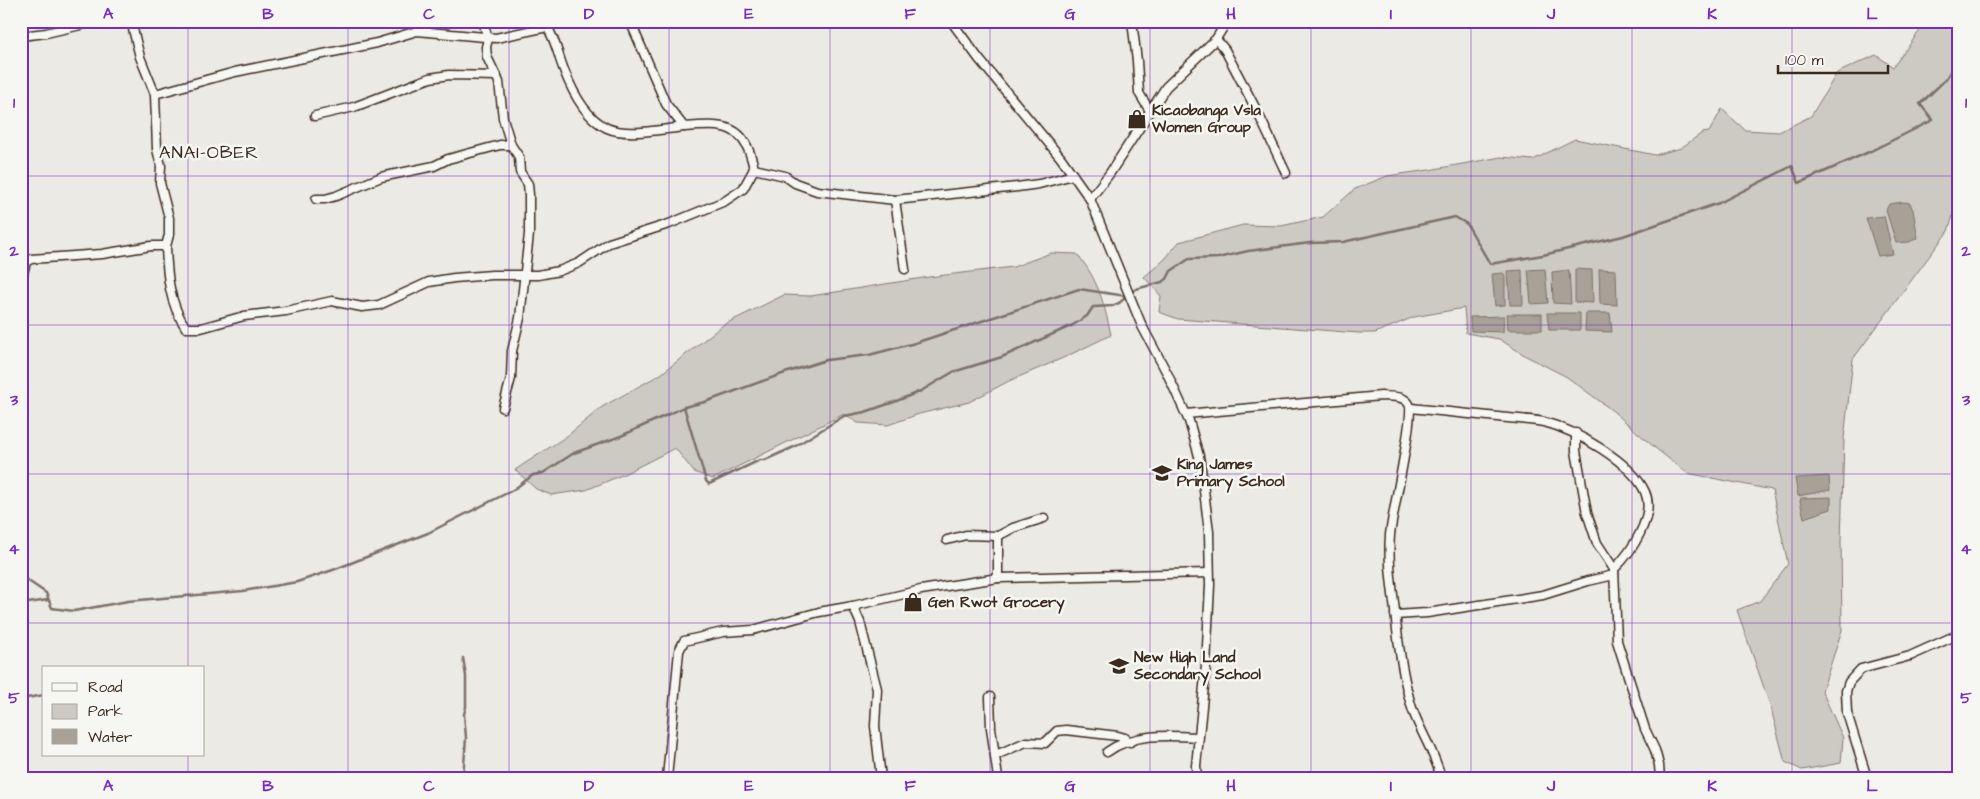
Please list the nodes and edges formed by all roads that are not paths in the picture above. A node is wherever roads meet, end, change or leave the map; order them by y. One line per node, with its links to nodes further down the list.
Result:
1 (98, 21): 10 (street)
2 (131, 21): 14 (street)
3 (484, 21): 11 (street)
4 (555, 21): 9 (street)
5 (630, 21): 17 (street)
6 (951, 21): 21 (street)
7 (1132, 21): 15 (street)
8 (1227, 21): 12 (street)
9 (546, 27): 11 (street); 17 (street)
10 (21, 36)
11 (488, 39): 13 (street); 14 (street)
12 (1216, 39): 15 (street); 20 (street)
13 (496, 76): 16 (street); 18 (street)
14 (155, 94): 25 (street)
15 (1150, 111): 23 (street)
16 (315, 116)
17 (684, 127): 19 (street)
18 (511, 145): 22 (street); 27 (street)
19 (754, 169): 24 (street); 27 (street)
20 (1286, 173)
21 (1073, 175): 23 (street); 24 (street)
22 (316, 198)
23 (1090, 199): 31 (street)
24 (895, 200): 26 (street)
25 (166, 246): 27 (street); 28 (street)
26 (905, 269)
27 (524, 274): 29 (street)
28 (21, 281)
29 (503, 408)
30 (1411, 408): 31 (street); 32 (street); 40 (street)
31 (1186, 414): 37 (street)
32 (1576, 433): 36 (street); 36 (street)
33 (1044, 518): 34 (street)
34 (998, 536): 35 (street); 38 (street)
35 (947, 540)
36 (1614, 572): 40 (street); 52 (street)
37 (1209, 573): 38 (street); 43 (street)
38 (998, 578): 39 (street)
39 (853, 606): 47 (street); 48 (street)
40 (1395, 614): 51 (street)
41 (1959, 634): 53 (street)
42 (990, 697): 46 (street)
43 (1198, 737): 44 (street); 50 (street)
44 (1130, 742): 45 (street); 46 (street)
45 (1107, 752)
46 (996, 755): 49 (street)
47 (667, 778)
48 (881, 778)
49 (998, 778)
50 (1197, 778)
51 (1441, 778)
52 (1660, 778)
53 (1867, 778)

